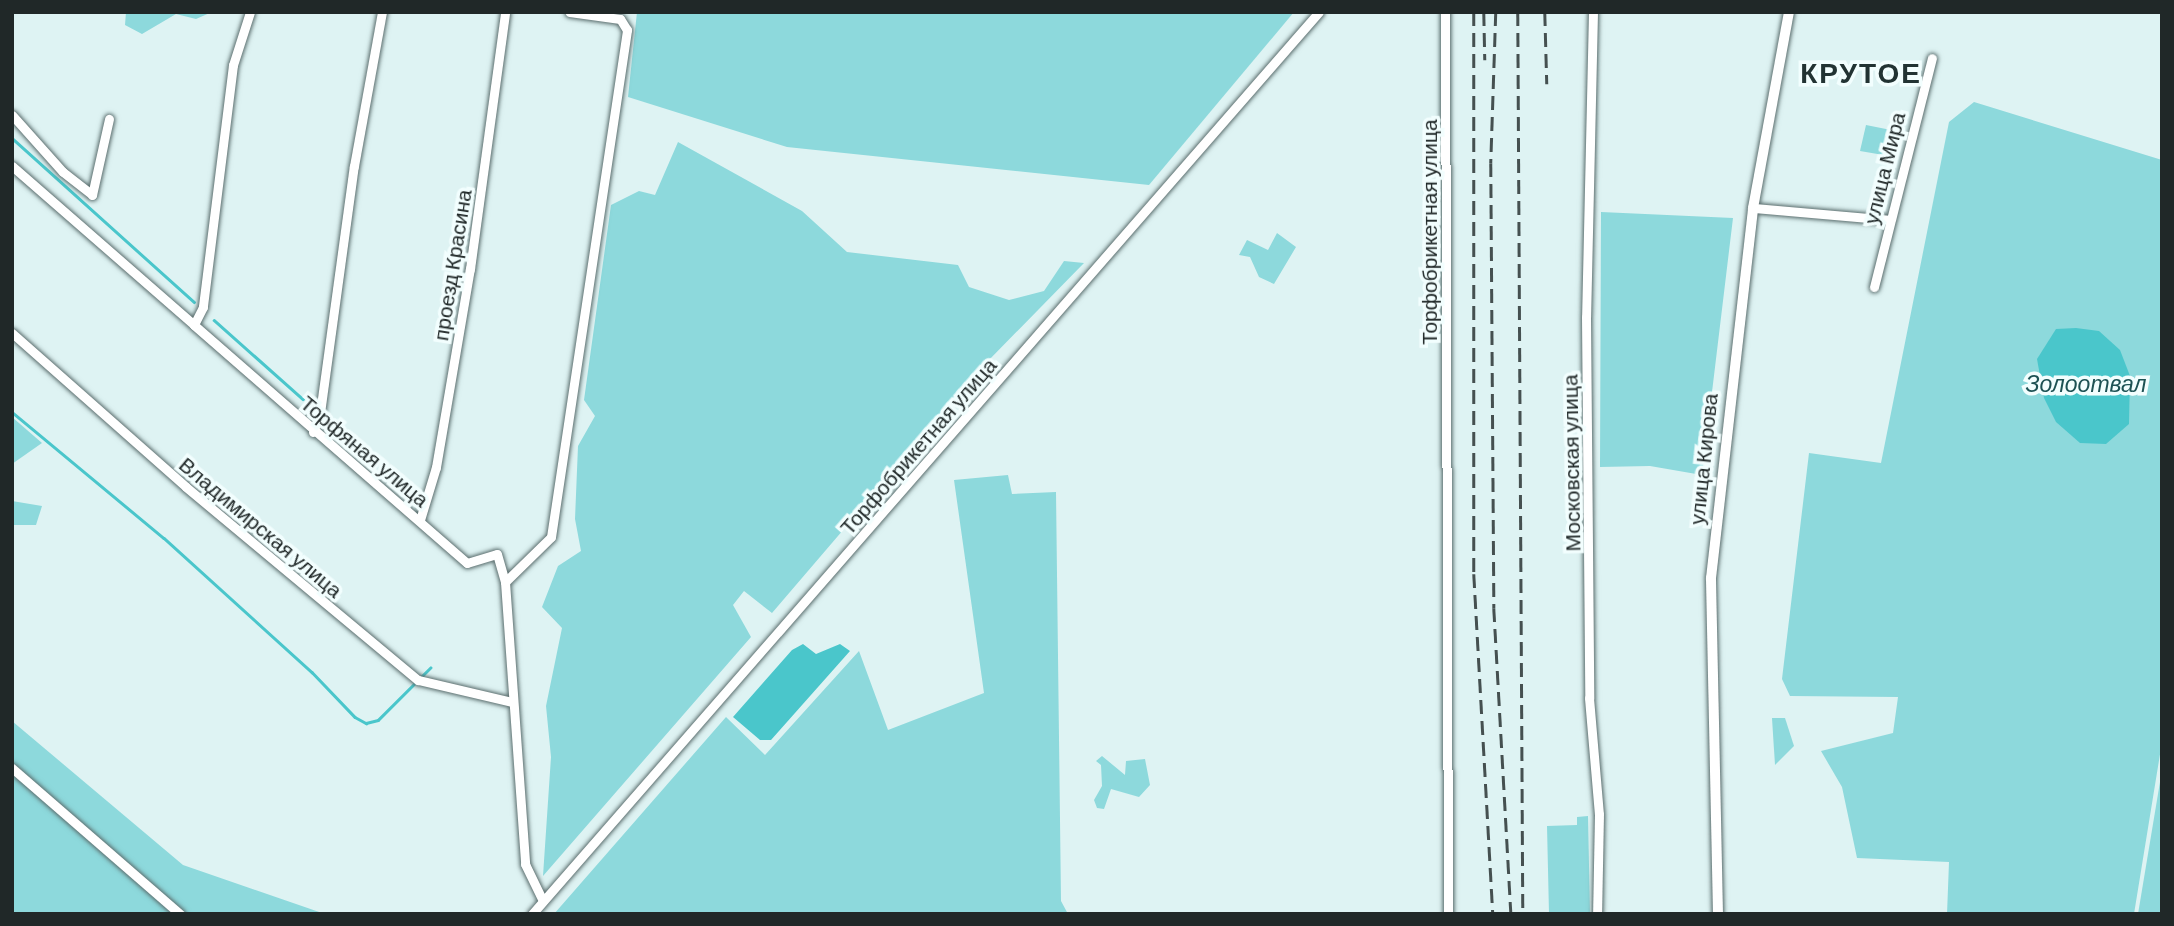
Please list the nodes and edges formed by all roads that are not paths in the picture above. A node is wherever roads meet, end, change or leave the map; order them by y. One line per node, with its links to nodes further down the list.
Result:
1 (250, 12): 16 (street)
2 (382, 12): 18 (street)
3 (505, 12): 19 (street, проезд Красина)
4 (569, 12): 20 (street)
5 (1319, 12): 23 (street, Торфобрикетная улица)
6 (1446, 12): 26 (street, Торфобрикетная улица)
7 (1593, 12): 27 (street, Московская улица)
8 (1789, 12): 13 (street, улица Кирова)
9 (1932, 58): 14 (street, улица Мира)
10 (12, 114): 11 (street)
11 (109, 119)
12 (12, 166): 16 (street, Торфяная улица)
13 (1753, 208): 14 (street); 28 (street, улица Кирова)
14 (1889, 219): 15 (street, улица Мира)
15 (1874, 287)
16 (194, 326): 18 (street, Торфяная улица)
17 (12, 333): 21 (street, Владимирская улица)
18 (313, 432): 19 (street, Торфяная улица)
19 (420, 520): 20 (street, Торфяная улица)
20 (505, 582): 21 (street)
21 (512, 702): 23 (street)
22 (12, 768): 24 (street)
23 (543, 901): 25 (street, Торфобрикетная улица)
24 (180, 914)
25 (532, 914)
26 (1448, 914)
27 (1597, 914)
28 (1718, 914)

